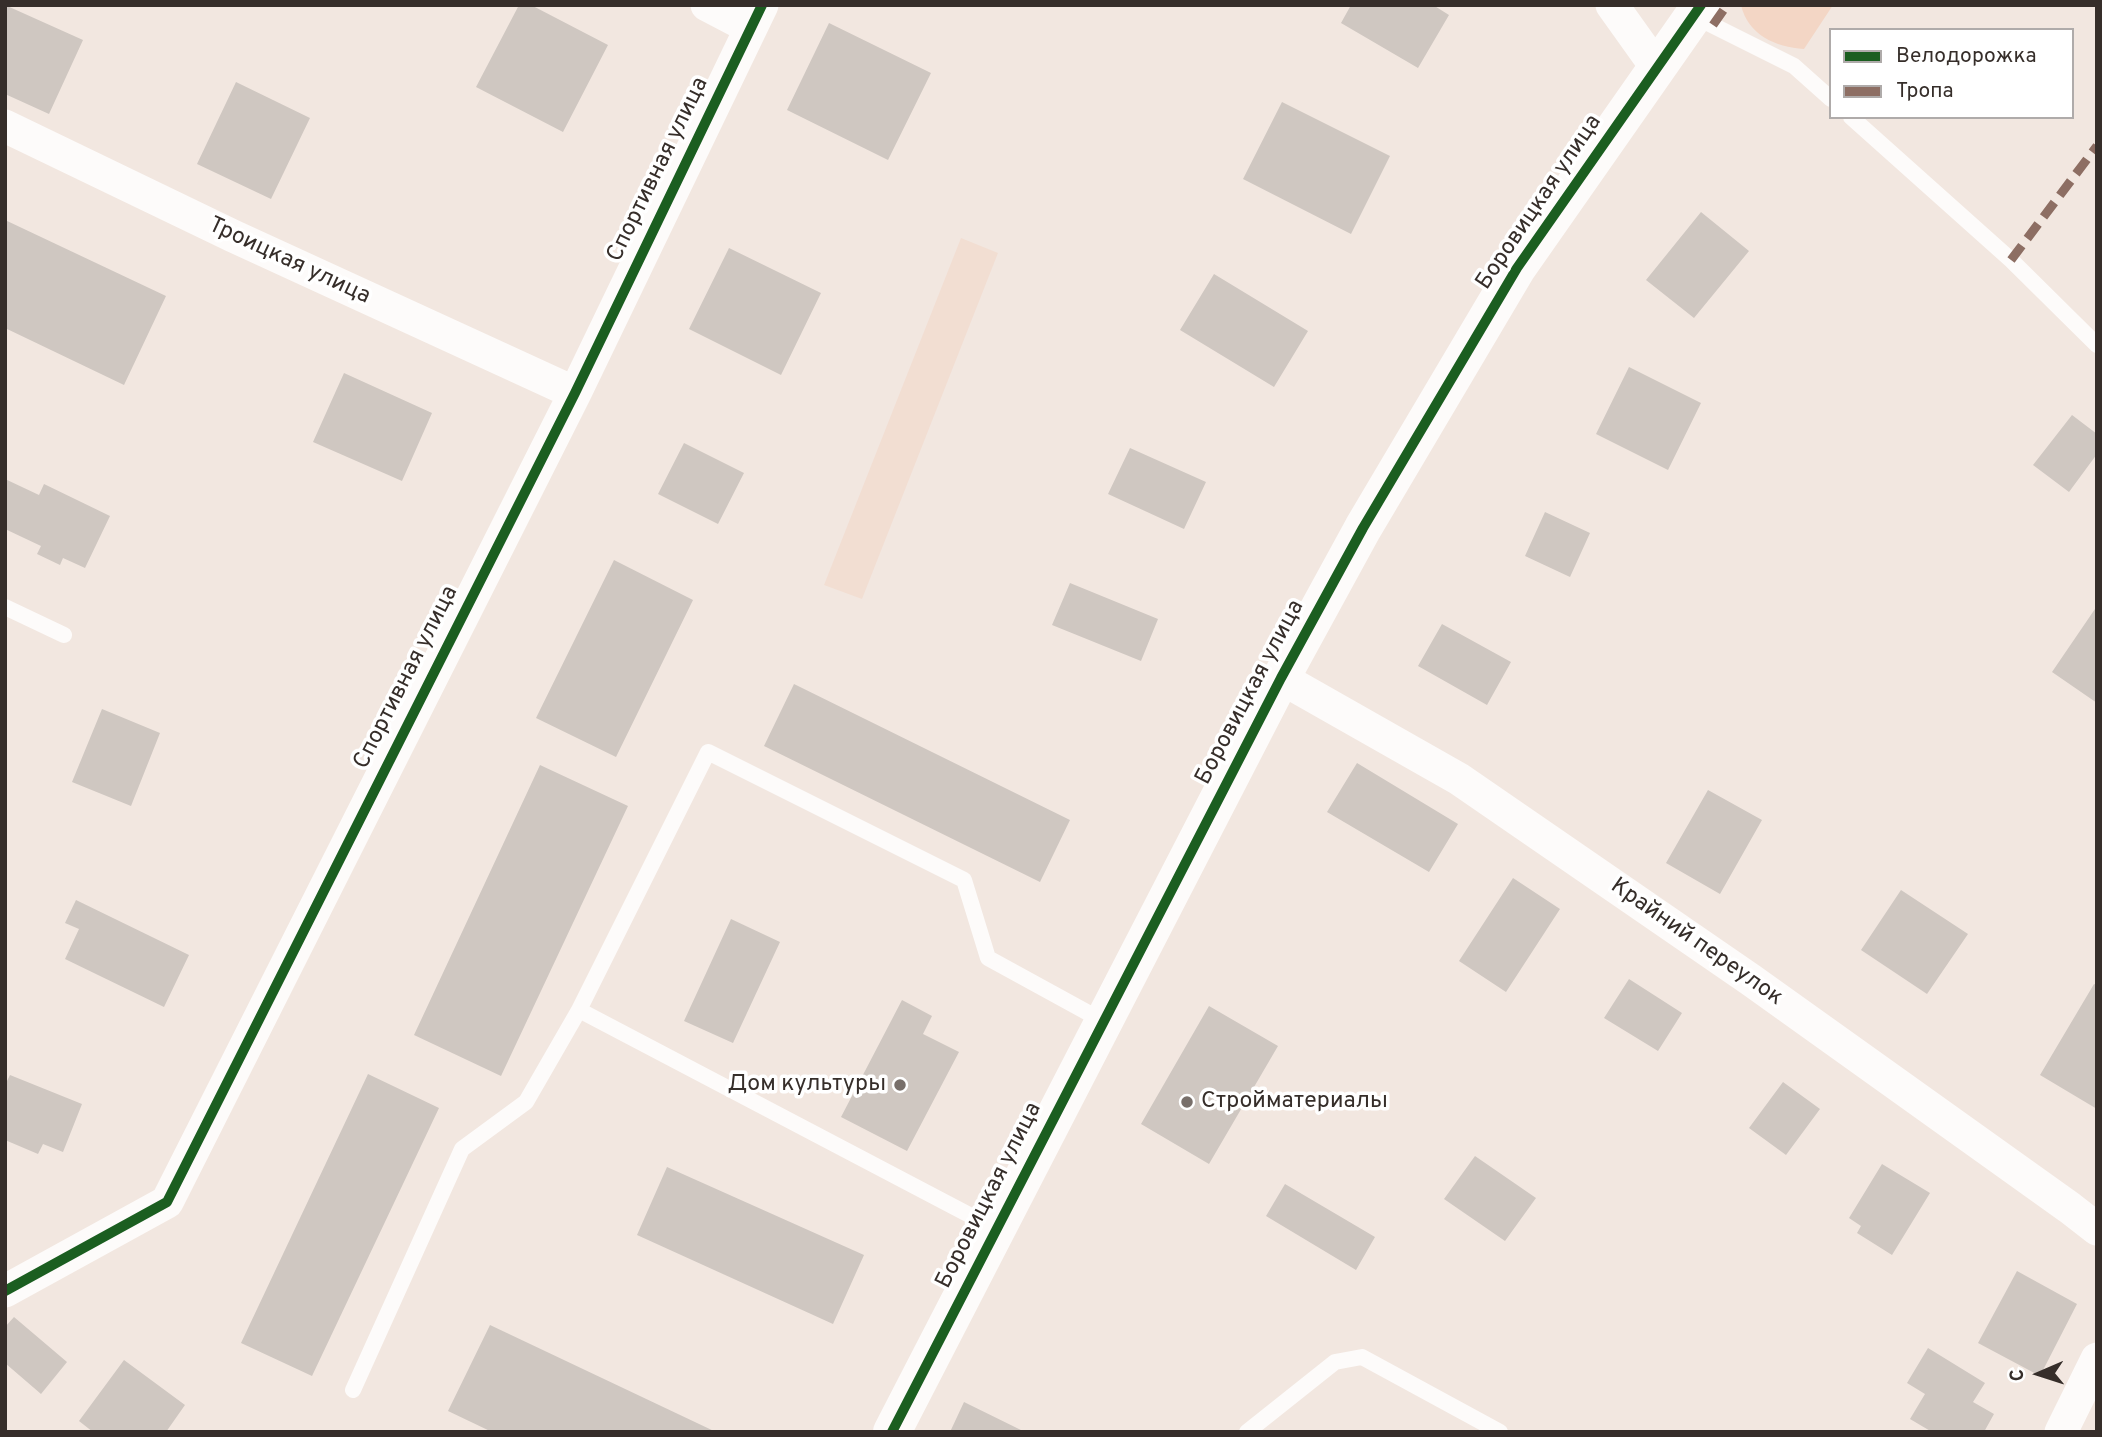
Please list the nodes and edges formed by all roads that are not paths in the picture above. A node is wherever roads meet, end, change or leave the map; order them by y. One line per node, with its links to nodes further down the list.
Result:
1 (707, 5): 4 (street)
2 (1612, 5): 5 (street)
3 (1697, 10): 5 (street, Боровицкая улица); 6 (lane)
4 (757, 17): 10 (street, Спортивная улица)
5 (1657, 68): 13 (street, Боровицкая улица)
6 (1829, 97)
7 (1853, 119): 9 (lane)
8 (5, 126): 10 (street, Троицкая улица)
9 (2097, 345)
10 (575, 393): 18 (street, Спортивная улица)
11 (5, 607): 12 (lane)
12 (64, 635)
13 (1281, 678): 15 (street, Боровицкая улица); 17 (street, Крайний переулок)
14 (579, 1010): 15 (lane); 16 (lane); 20 (lane)
15 (1103, 1021): 16 (street, Боровицкая улица)
16 (996, 1228): 21 (street, Боровицкая улица)
17 (2097, 1229)
18 (5, 1291)
19 (2097, 1359): 24 (street)
20 (353, 1390)
21 (892, 1432)
22 (1247, 1432): 23 (lane)
23 (1500, 1432)
24 (2061, 1432)

